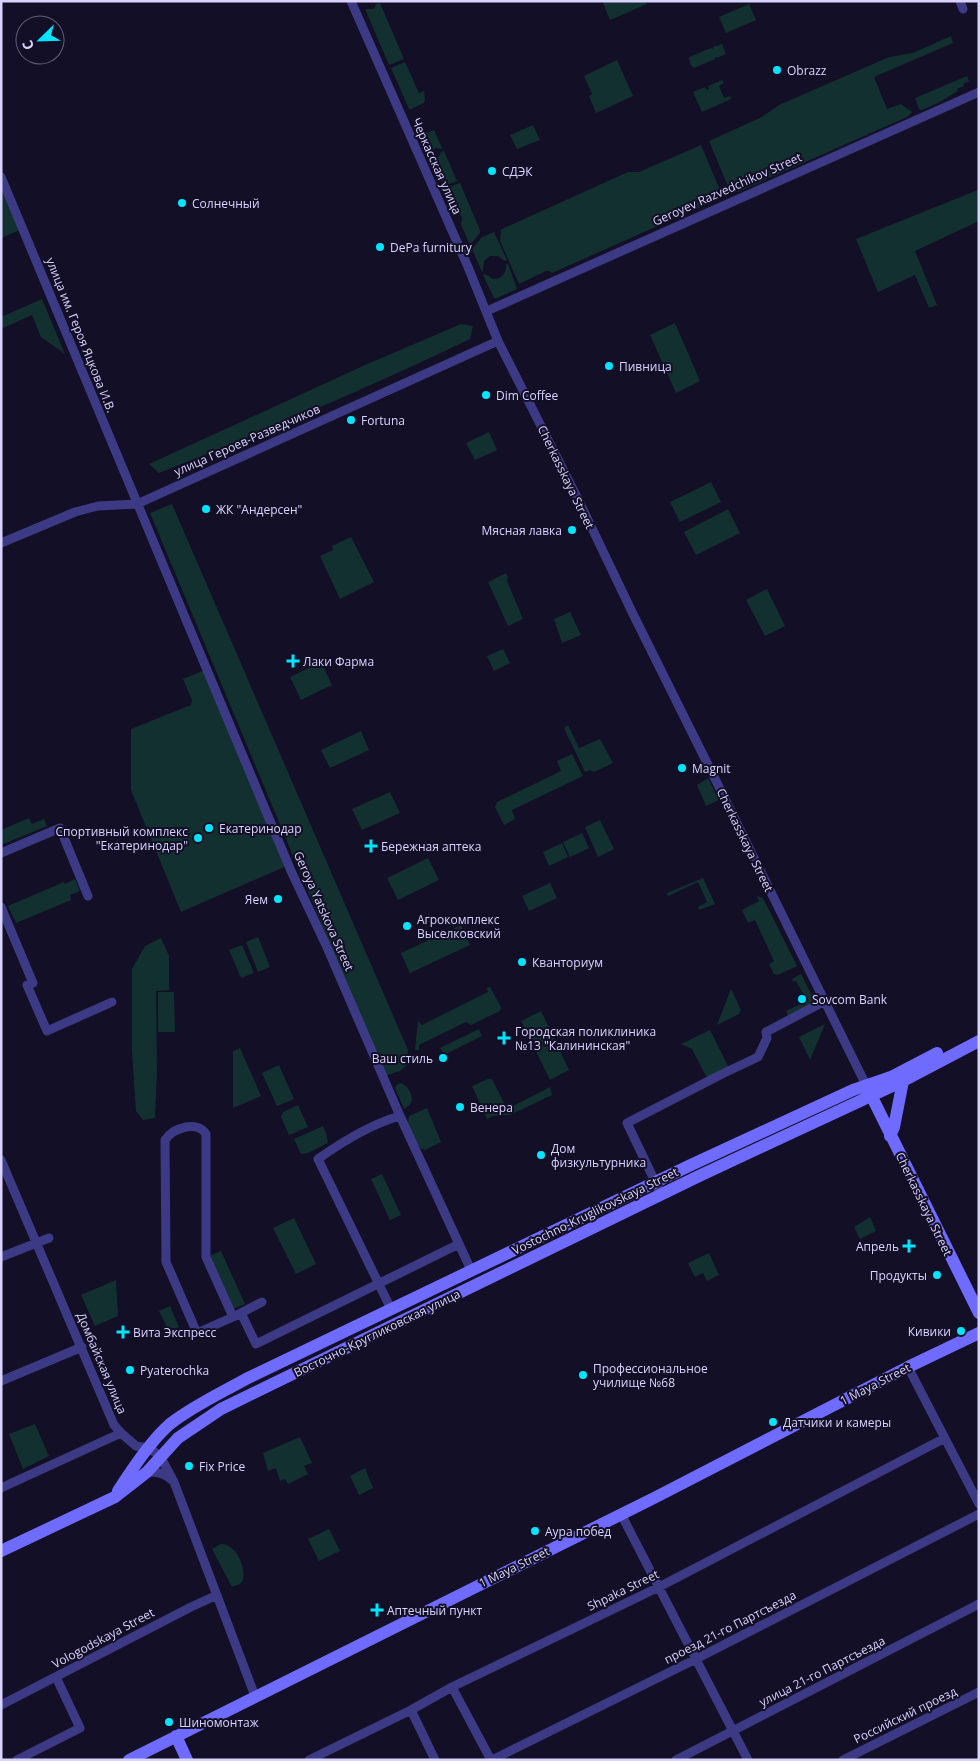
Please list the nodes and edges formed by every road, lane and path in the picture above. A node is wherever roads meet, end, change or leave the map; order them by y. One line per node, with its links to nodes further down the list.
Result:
1 (351, 1): 4 (street, Черкасская улица)
2 (979, 92): 4 (street, Geroyev Razvedchikov Street)
3 (1, 177): 6 (street, улица им. Героя Яцкова И.В.)
4 (487, 310): 5 (street, Черкасская улица)
5 (498, 341): 6 (street, улица Героев-Разведчиков); 11 (street, Cherkasskaya Street)
6 (137, 504): 7 (street, улица Героев-Разведчиков); 17 (street, Geroya Yatskova Street)
7 (1, 543)
8 (1, 853): 9 (street)
9 (88, 896)
10 (1, 907): 12 (street)
11 (825, 1001): 16 (street, Cherkasskaya Street); 20 (street)
12 (112, 1002)
13 (979, 1032): 16 (street, Vostochno-Kruglikovskaya Street)
14 (979, 1042): 15 (street, Vostochno-Kruglikovskaya Street)
15 (903, 1081): 16 (street, Vostochno-Kruglikovskaya Street); 18 (street)
16 (868, 1090): 18 (street, Cherkasskaya Street); 20 (street, Vostochno-Kruglikovskaya Street); 21 (street, Vostochno-Kruglikovskaya Street)
17 (400, 1116): 24 (street, Geroya Yatskova Street); 27 (street)
18 (890, 1136): 30 (street, Cherkasskaya Street)
19 (1, 1160): 23 (street, Домбайская улица)
20 (656, 1182): 21 (street); 26 (street, Vostochno-Kruglikovskaya Street)
21 (661, 1194): 37 (street, Восточно-Кругликовская улица)
22 (49, 1238): 23 (street)
23 (37, 1243): 25 (street); 33 (street, Домбайская улица)
24 (459, 1244): 26 (street, Geroya Yatskova Street); 27 (street)
25 (1, 1258)
26 (470, 1270): 29 (street, Vostochno-Kruglikovskaya Street)
27 (378, 1283): 29 (street); 31 (street)
28 (262, 1302): 31 (street)
29 (391, 1309): 36 (street, Vostochno-Kruglikovskaya Street)
30 (979, 1313)
31 (237, 1315): 31 (street)
32 (979, 1333): 34 (street, 1 Maya Street)
33 (82, 1347): 35 (street); 38 (street, Домбайская улица)
34 (908, 1367): 39 (street); 47 (street, 1 Maya Street)
35 (1, 1381)
36 (214, 1397): 37 (street); 40 (street)
37 (221, 1409): 41 (street, Восточно-Кругликовская улица)
38 (121, 1433): 40 (street, Домбайская улица); 44 (street)
39 (945, 1438): 46 (street); 50 (street, Shpaka Street)
40 (149, 1448): 41 (street, Домбайская улица); 45 (street)
41 (160, 1456): 42 (street, Восточно-Кругликовская улица); 43 (street, Домбайская улица)
42 (147, 1472): 43 (street); 45 (street, Восточно-Кругликовская улица)
43 (174, 1482): 51 (street, Домбайская улица)
44 (1, 1488)
45 (114, 1497): 49 (street, Восточно-Кругликовская улица)
46 (979, 1504)
47 (621, 1514): 50 (street); 57 (street, 1 Maya Street)
48 (979, 1514): 53 (street, проезд 21-го Партсъезда)
49 (1, 1550)
50 (659, 1587): 53 (street); 55 (street, Shpaka Street)
51 (217, 1595): 54 (street, Vologodskaya Street); 57 (street, Домбайская улица)
52 (979, 1604): 60 (street, улица 21-го Партсъезда)
53 (696, 1659): 60 (street); 67 (street, проезд 21-го Партсъезда)
54 (56, 1677): 58 (street, Vologodskaya Street); 62 (street)
55 (452, 1687): 59 (street, Shpaka Street); 67 (street)
56 (979, 1692): 70 (street, Российский проезд)
57 (255, 1696): 61 (street, 1 Maya Street)
58 (1, 1706)
59 (411, 1710): 65 (street, Shpaka Street); 66 (street)
60 (733, 1731): 68 (street, улица 21-го Партсъезда); 69 (street)
61 (176, 1736): 63 (street, 1 Maya Street); 64 (street)
62 (17, 1760)
63 (129, 1760)
64 (187, 1760)
65 (309, 1760)
66 (435, 1760)
67 (492, 1760)
68 (676, 1760)
69 (748, 1760)
70 (843, 1760)

